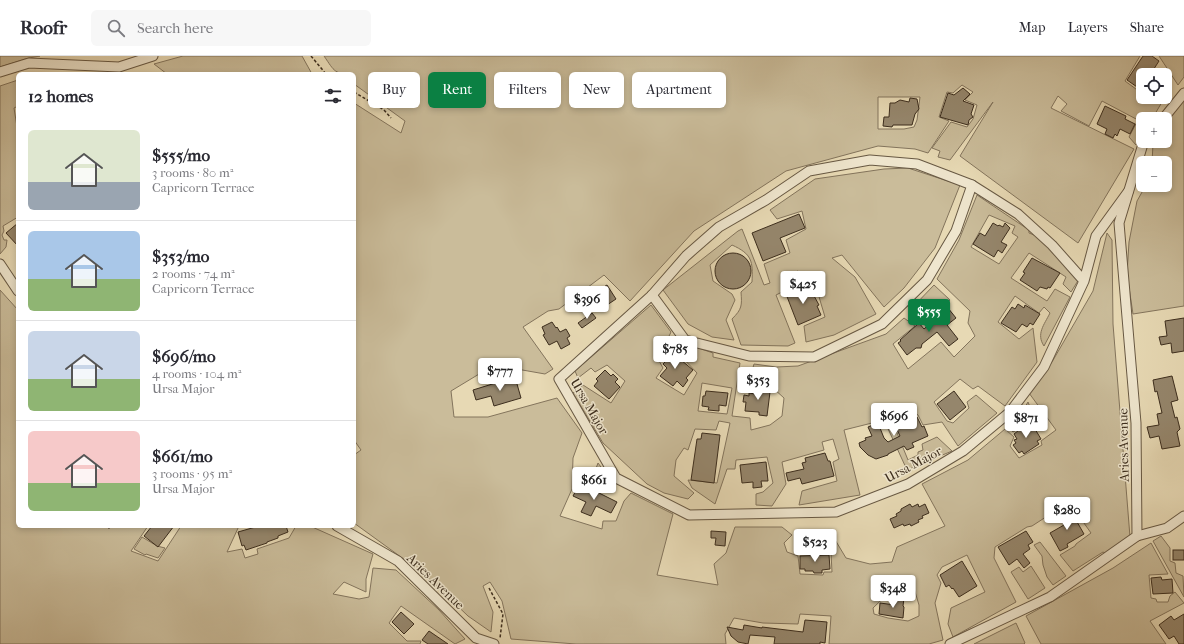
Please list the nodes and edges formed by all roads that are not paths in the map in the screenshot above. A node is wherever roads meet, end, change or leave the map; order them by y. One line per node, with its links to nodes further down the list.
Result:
1 (153, 56): 2 (street)
2 (0, 72)
3 (1184, 94): 4 (street)
4 (1169, 112)
5 (1142, 148): 7 (street, Aries Avenue)
6 (972, 185): 9 (street, Ursa Major); 11 (street, Ursa Major); 11 (street)
7 (1128, 192): 9 (street, Ursa Major); 14 (street, Aries Avenue)
8 (0, 264): 10 (street)
9 (1084, 281): 11 (street, Ursa Major)
10 (16, 288)
11 (652, 295)
12 (1184, 516): 14 (street)
13 (340, 528): 15 (street, Aries Avenue)
14 (1137, 536): 16 (street)
15 (494, 644)
16 (950, 644)

